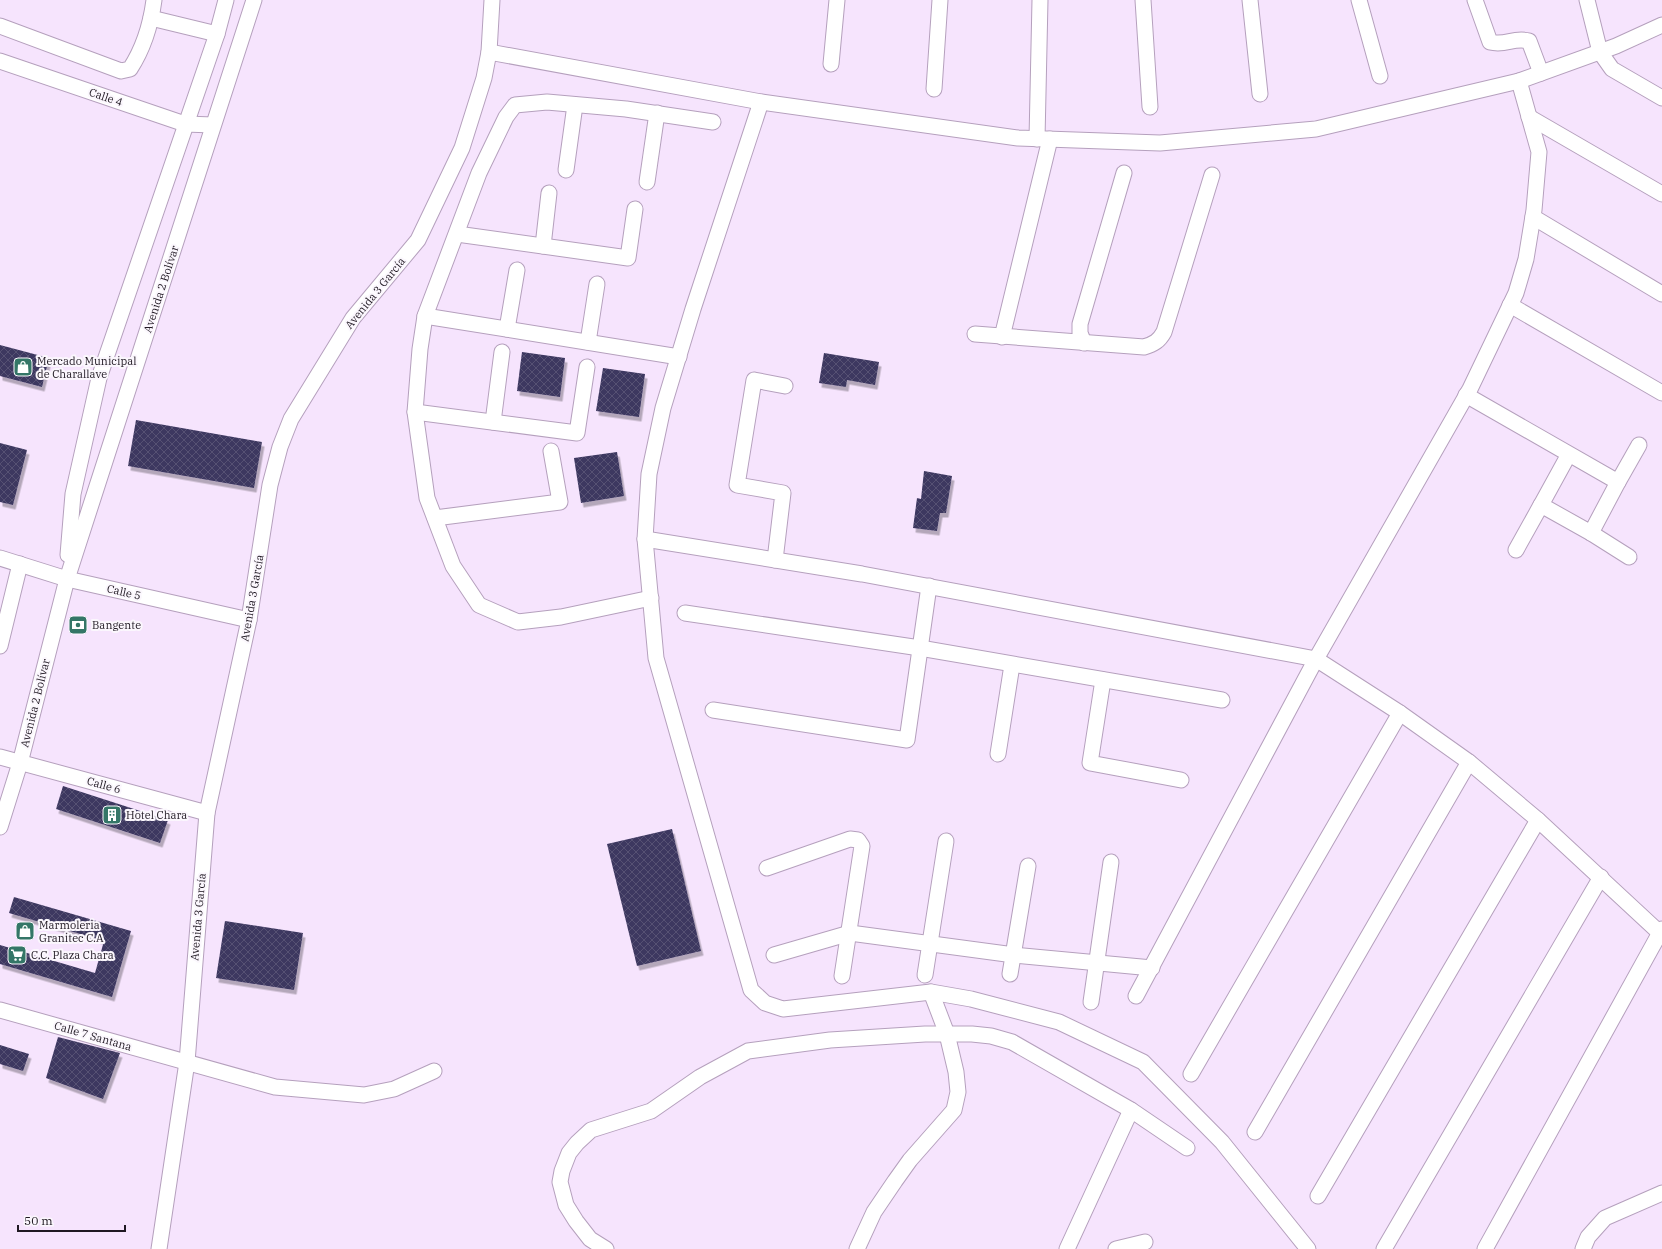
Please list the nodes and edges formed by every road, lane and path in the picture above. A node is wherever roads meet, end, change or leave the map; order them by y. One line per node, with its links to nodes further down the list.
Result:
1 (154, 0): 13 (street)
2 (226, 0): 16 (street, Avenida 2 Bolívar)
3 (254, 0): 34 (street, Avenida 2 Bolívar)
4 (492, 0): 17 (street, Avenida 3 García)
5 (837, 0): 20 (street)
6 (940, 0): 24 (street)
7 (1040, 0): 35 (street)
8 (1143, 0): 29 (street)
9 (1250, 0): 25 (street)
10 (1359, 0): 22 (street)
11 (1475, 0): 21 (street)
12 (1587, 0): 18 (street)
13 (151, 18): 15 (street); 16 (street)
14 (1662, 25): 18 (street)
15 (0, 26)
16 (217, 34): 33 (street, Avenida 2 Bolívar)
17 (489, 52): 27 (street); 82 (street, Avenida 3 García)
18 (1600, 52): 21 (street); 26 (street)
19 (0, 61): 33 (street, Calle 4)
20 (831, 64)
21 (1541, 73): 23 (street)
22 (1380, 76)
23 (1518, 81): 31 (street); 35 (street)
24 (934, 89)
25 (1260, 94)
26 (1662, 98)
27 (761, 102): 35 (street); 57 (street)
28 (575, 105): 30 (street); 36 (street); 44 (street)
29 (1150, 106)
30 (656, 113): 32 (street); 39 (street)
31 (1529, 117): 41 (street); 43 (street)
32 (714, 122)
33 (185, 124): 34 (street, Calle 4); 77 (street, Avenida 2 Bolívar)
34 (213, 125): 77 (street, Avenida 2 Bolívar)
35 (1043, 139): 53 (street)
36 (566, 170)
37 (1124, 174): 55 (street)
38 (1212, 176): 55 (street)
39 (647, 182)
40 (549, 193): 45 (street)
41 (1662, 194)
42 (635, 209): 45 (street)
43 (1533, 217): 48 (street); 49 (street)
44 (456, 234): 45 (street); 50 (street)
45 (543, 246)
46 (517, 270): 51 (street)
47 (597, 284): 54 (street)
48 (1662, 294)
49 (1510, 305): 60 (street); 61 (street)
50 (425, 316): 51 (street); 62 (street)
51 (507, 329): 54 (street)
52 (975, 334): 53 (street)
53 (1002, 337): 55 (street)
54 (588, 342): 57 (street)
55 (1084, 343)
56 (502, 352): 63 (street)
57 (679, 357): 71 (street)
58 (587, 368): 63 (street)
59 (785, 386): 75 (street)
60 (1662, 393)
61 (1466, 396): 66 (street); 85 (street)
62 (415, 412): 63 (street); 69 (street)
63 (493, 422)
64 (1639, 445): 67 (street)
65 (551, 451): 69 (street)
66 (1570, 454): 67 (street); 68 (street)
67 (1618, 482): 70 (street)
68 (1541, 505): 70 (street); 72 (street)
69 (435, 518): 79 (street)
70 (1591, 534): 73 (street)
71 (646, 539): 75 (street); 79 (street)
72 (1516, 550)
73 (1629, 557)
74 (0, 558): 76 (street, Calle 5)
75 (775, 560): 78 (street)
76 (20, 564): 77 (street, Calle 5); 81 (street)
77 (67, 579): 82 (street, Calle 5); 94 (street, Avenida 2 Bolívar)
78 (929, 586): 84 (street); 85 (street)
79 (651, 598): 114 (street)
80 (685, 613): 84 (street)
81 (3, 618): 83 (street)
82 (249, 620): 96 (street, Avenida 3 García)
83 (0, 646)
84 (920, 648): 86 (street); 89 (street)
85 (1316, 659): 90 (street); 110 (street)
86 (1012, 665): 87 (street); 91 (street)
87 (1103, 680): 88 (street); 95 (street)
88 (1222, 700)
89 (713, 710)
90 (1400, 713): 93 (street); 121 (street)
91 (998, 754)
92 (0, 757): 94 (street, Calle 6)
93 (1469, 762): 97 (street); 123 (street)
94 (20, 763): 96 (street, Calle 6); 98 (street, Avenida 2 Bolívar)
95 (1180, 780)
96 (207, 813): 119 (street, Avenida 3 García)
97 (1538, 820): 103 (street); 126 (street)
98 (0, 827)
99 (946, 841): 106 (street)
100 (1111, 862): 109 (street)
101 (1028, 866): 108 (street)
102 (767, 868): 104 (street)
103 (1601, 877): 105 (street); 134 (street)
104 (850, 933): 106 (street); 107 (street); 113 (street)
105 (1661, 933): 135 (street)
106 (930, 944): 108 (street); 112 (street)
107 (774, 955)
108 (1014, 955): 109 (street); 111 (street)
109 (1096, 963): 110 (street); 116 (street)
110 (1152, 968): 115 (street)
111 (1010, 974)
112 (925, 975)
113 (842, 976)
114 (931, 992): 118 (street); 133 (street)
115 (1136, 996)
116 (1091, 1002)
117 (0, 1010): 119 (street, Calle 7 Santana)
118 (947, 1034): 122 (street); 129 (street); 130 (street)
119 (186, 1062): 120 (street, Calle 7 Santana); 128 (street, Avenida 3 García)
120 (434, 1071)
121 (1192, 1074)
122 (1131, 1110): 124 (street); 131 (street)
123 (1255, 1132)
124 (1187, 1148)
125 (1662, 1193): 136 (street)
126 (1318, 1196)
127 (1145, 1242): 132 (street)
128 (159, 1249)
129 (606, 1249)
130 (857, 1249)
131 (1067, 1249)
132 (1116, 1249)
133 (1308, 1249)
134 (1384, 1249)
135 (1485, 1249)
136 (1583, 1249)

